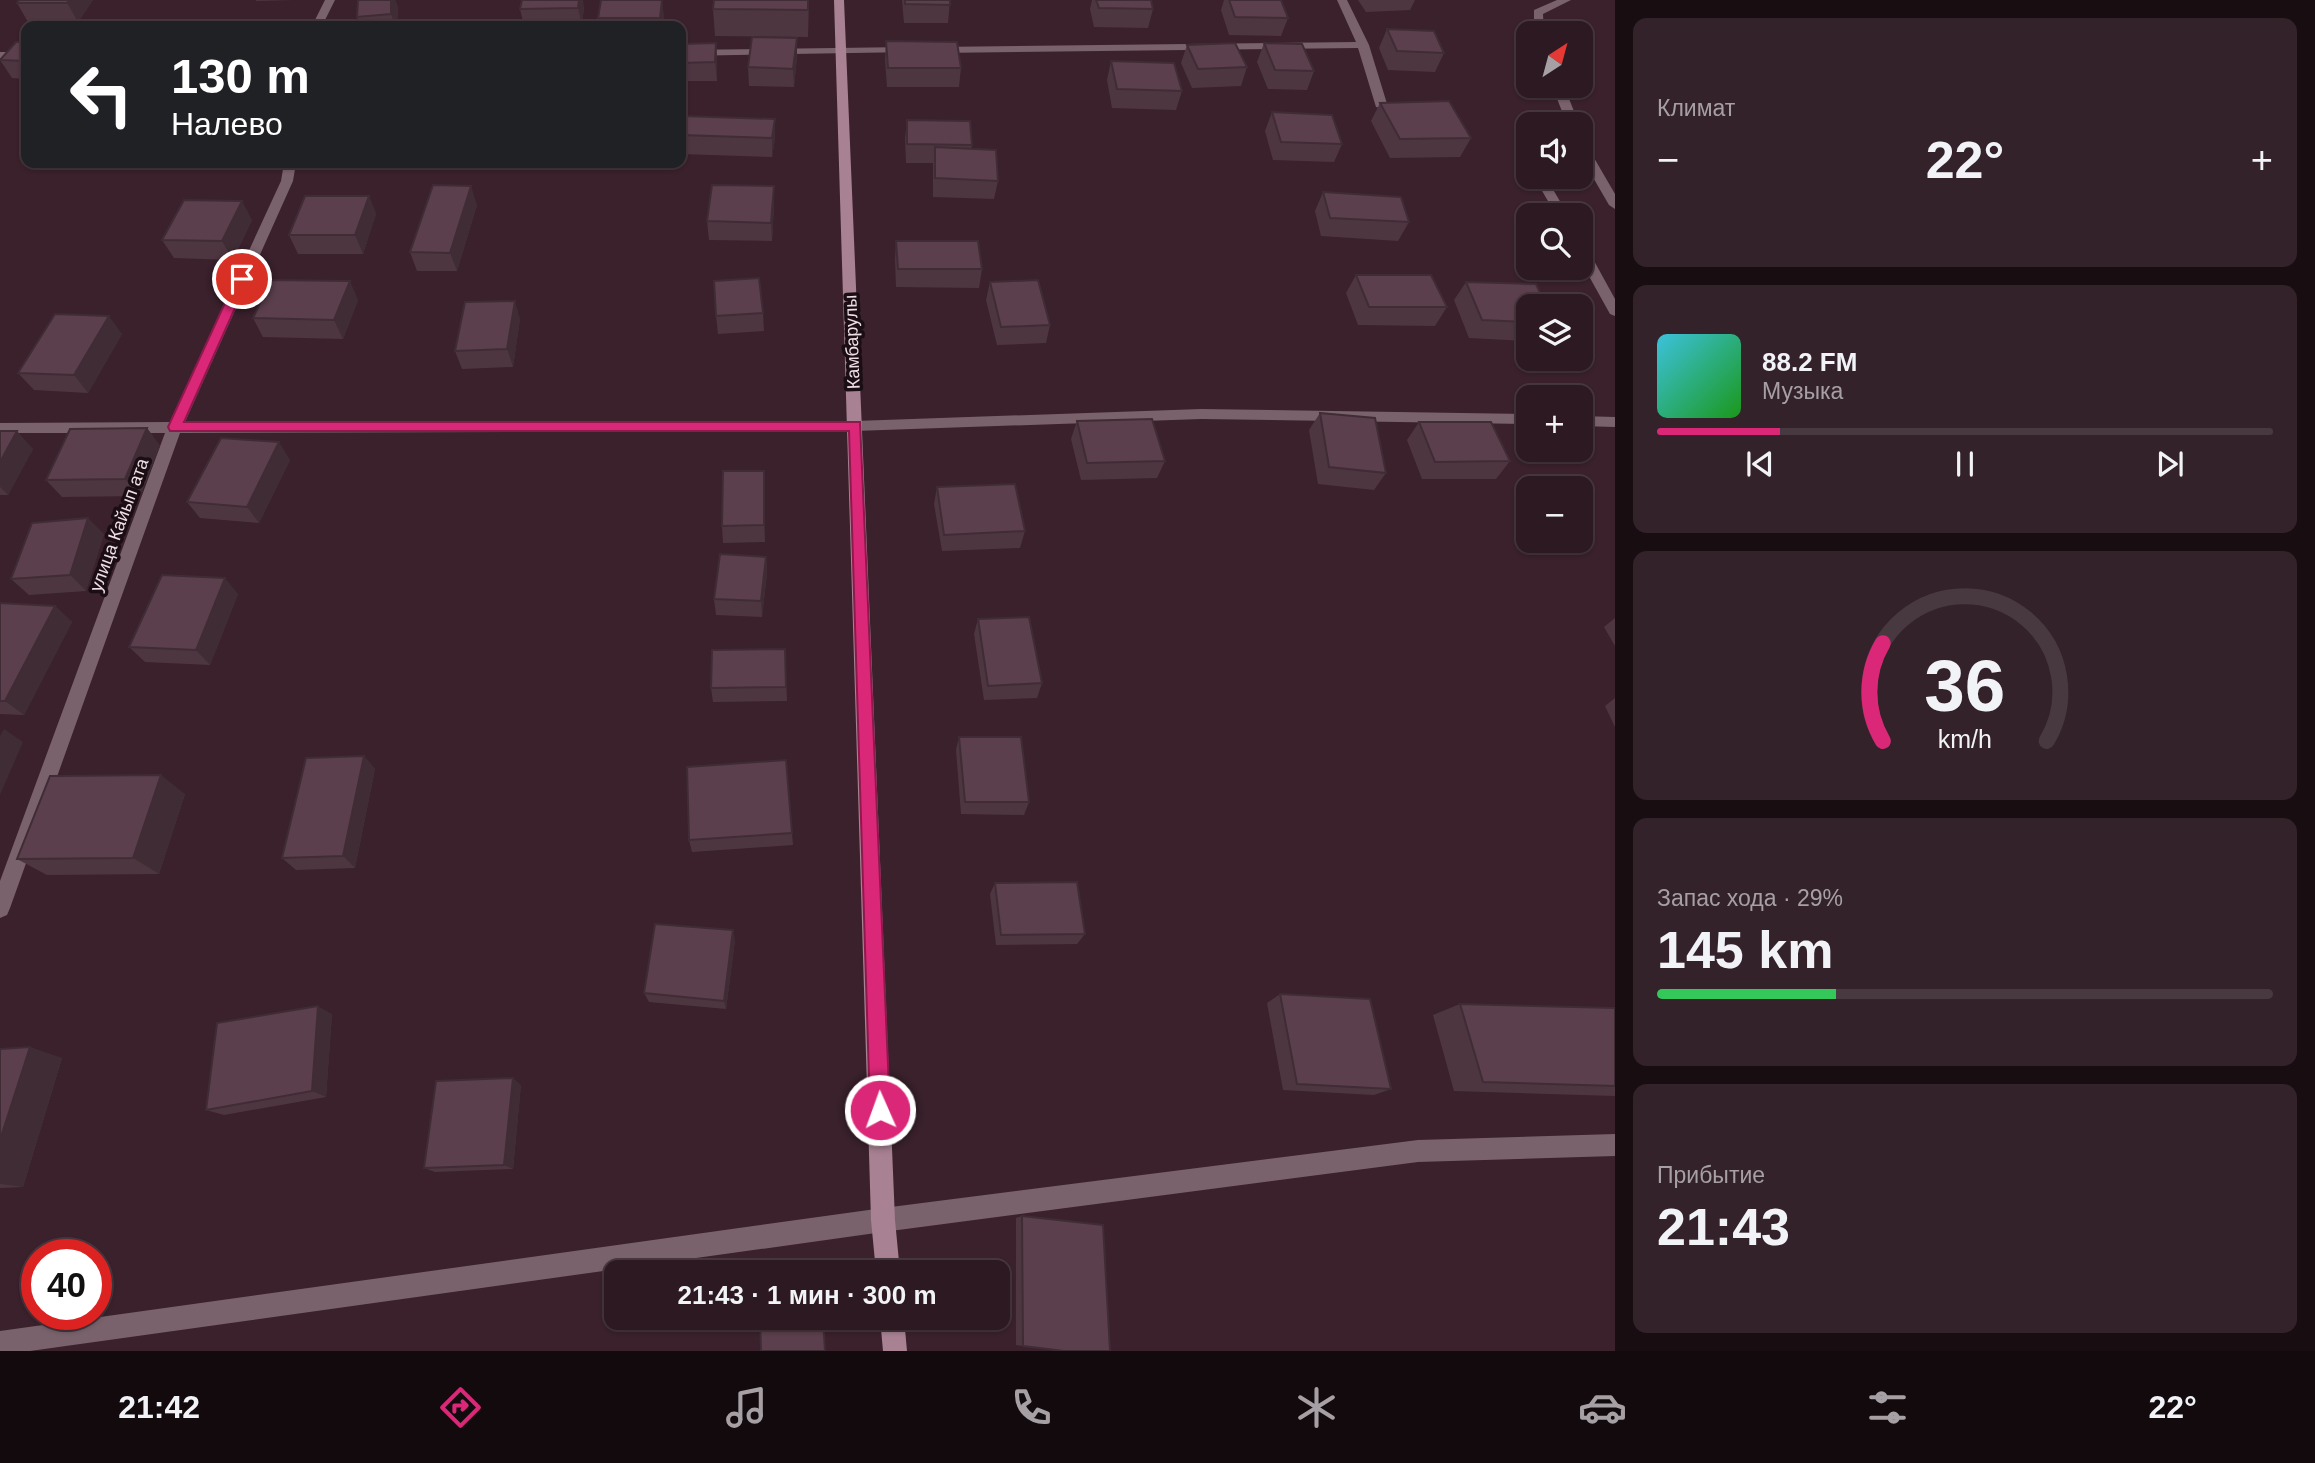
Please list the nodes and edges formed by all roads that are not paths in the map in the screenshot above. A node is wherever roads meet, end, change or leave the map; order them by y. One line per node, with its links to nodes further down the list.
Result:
1 (330, 0): 5 (street)
2 (839, 0): 8 (street, Камбарулы)
3 (1342, 0): 7 (street)
4 (1566, 0): 6 (street)
5 (320, 21)
6 (1538, 21)
7 (1363, 45): 8 (street); 12 (street)
8 (842, 51): 9 (street); 23 (street, Камбарулы)
9 (686, 53)
10 (0, 55): 11 (street)
11 (21, 55)
12 (1382, 107)
13 (1593, 167): 17 (street)
14 (289, 168): 24 (street, улица Кайып ата)
15 (1547, 189): 16 (street)
16 (1555, 203)
17 (1615, 205)
18 (1593, 271): 19 (street)
19 (1615, 311)
20 (1516, 419): 23 (street)
21 (1593, 421): 22 (street)
22 (1615, 422)
23 (855, 426): 24 (street); 28 (street, Камбарулы)
24 (175, 427): 25 (street); 26 (street, улица Кайып ата)
25 (0, 428)
26 (0, 908)
27 (1615, 1145): 28 (street)
28 (883, 1220): 29 (street, Камбарулы); 31 (street)
29 (887, 1260)
30 (893, 1330): 32 (street)
31 (0, 1343)
32 (895, 1351)

